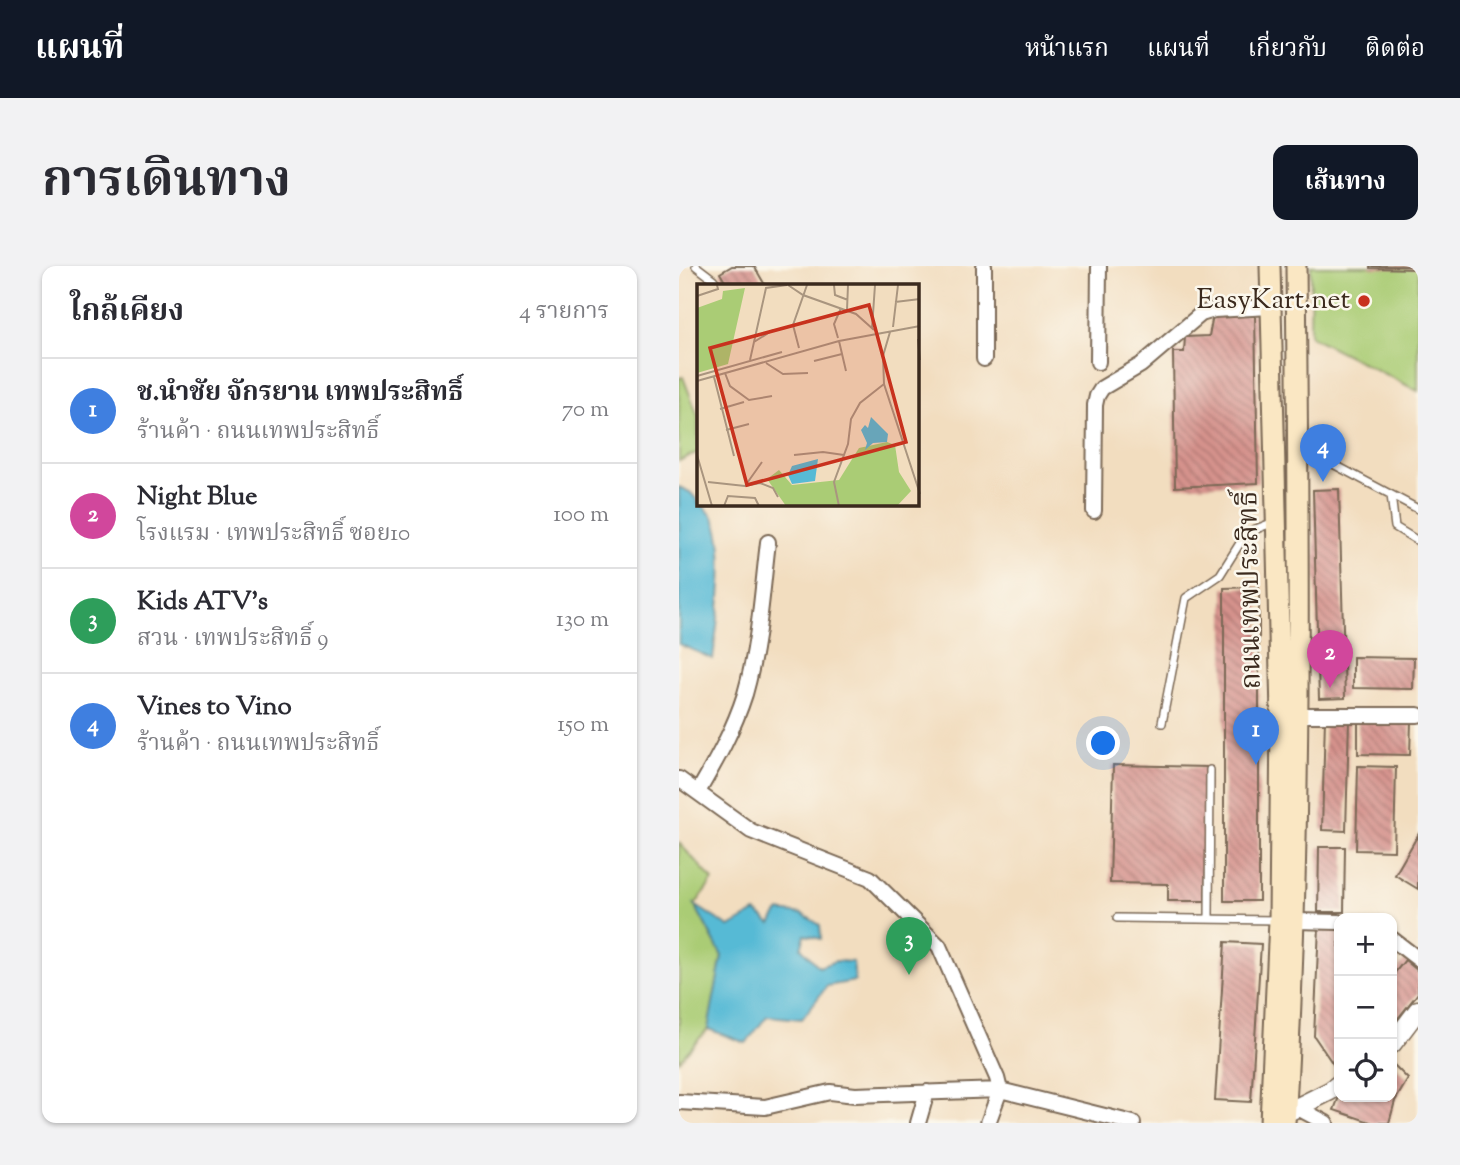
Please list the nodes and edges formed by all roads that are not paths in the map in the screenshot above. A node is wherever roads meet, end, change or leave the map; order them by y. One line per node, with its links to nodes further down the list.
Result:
1 (696, 266): 6 (lane)
2 (984, 266): 8 (street)
3 (1099, 266): 9 (street)
4 (1270, 266): 7 (main road, ถนนเทพประสิทธิ์)
5 (1296, 266): 10 (main road, ถนนเทพประสิทธิ์)
6 (717, 284)
7 (1271, 307): 13 (street); 14 (main road, ถนนเทพประสิทธิ์)
8 (984, 359)
9 (1098, 362)
10 (1297, 445): 11 (lane); 17 (main road, ถนนเทพประสิทธิ์)
11 (1391, 495): 12 (lane); 15 (lane)
12 (1418, 509)
13 (1094, 511)
14 (1278, 521): 19 (lane); 25 (main road, ถนนเทพประสิทธิ์)
15 (1418, 541)
16 (768, 542): 22 (street)
17 (1299, 715): 18 (street); 25 (main road, ถนนเทพประสิทธิ์)
18 (1418, 715)
19 (1162, 723)
20 (1210, 770): 24 (lane)
21 (679, 779): 22 (street)
22 (698, 792): 32 (street)
23 (1117, 918): 24 (lane)
24 (1209, 919): 25 (lane)
25 (1286, 921): 26 (street); 35 (main road, ถนนเทพประสิทธิ์)
26 (1334, 922)
27 (1397, 943): 28 (street)
28 (1418, 959)
29 (1418, 1010): 30 (street)
30 (1396, 1039)
31 (1334, 1087): 35 (street)
32 (1000, 1090): 33 (street); 37 (street); 38 (street)
33 (927, 1092): 34 (street); 36 (street)
34 (679, 1102)
35 (1282, 1116): 39 (street)
36 (918, 1123)
37 (988, 1123)
38 (1133, 1123)
39 (1326, 1123)

